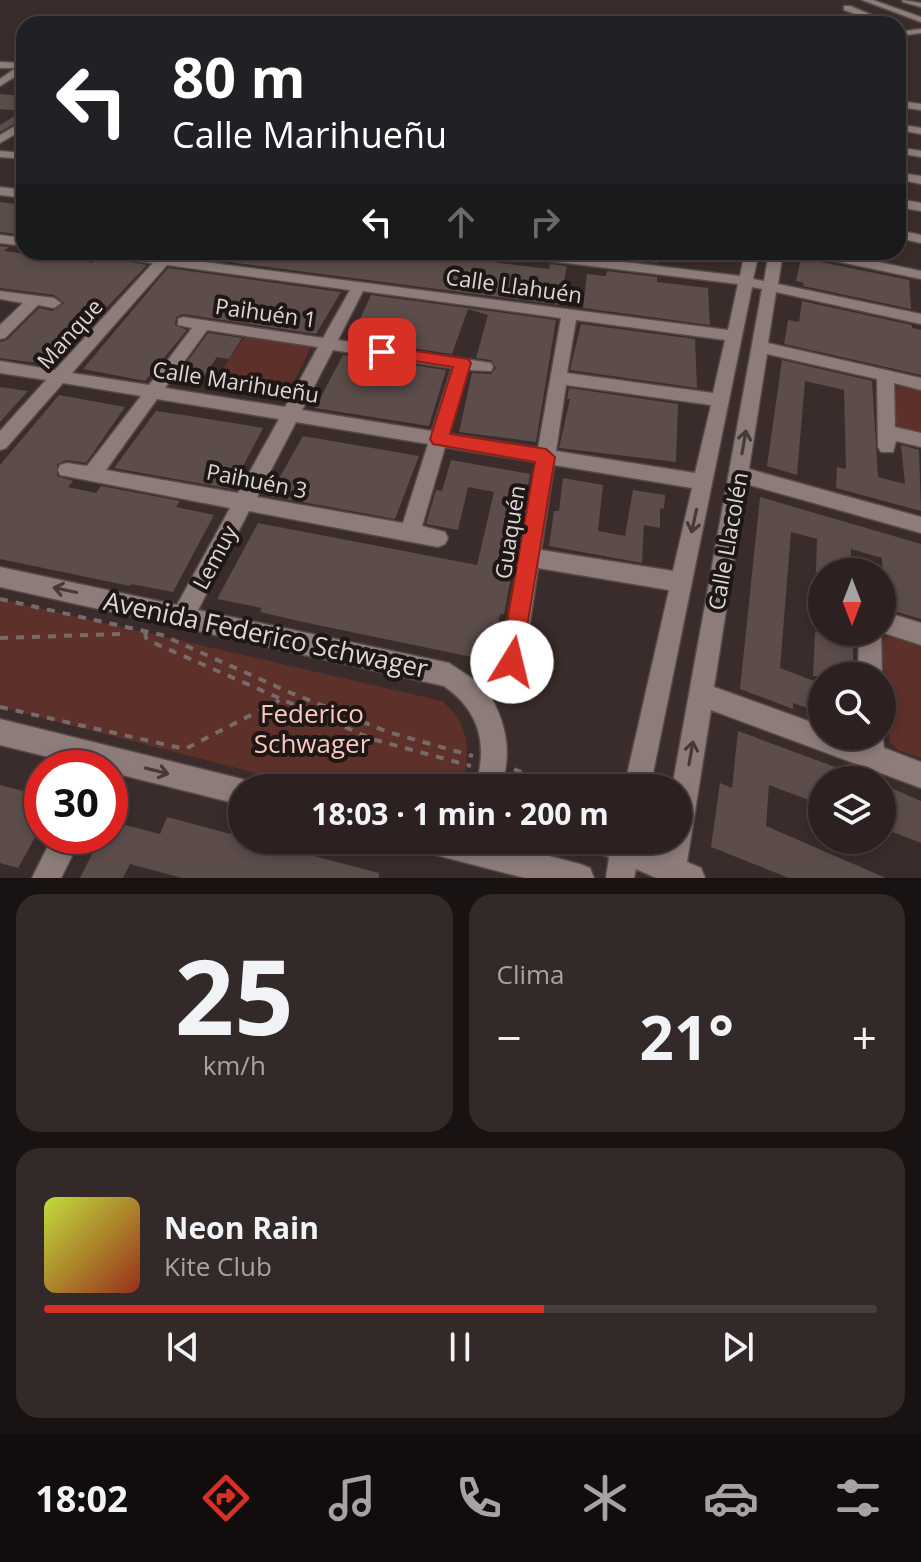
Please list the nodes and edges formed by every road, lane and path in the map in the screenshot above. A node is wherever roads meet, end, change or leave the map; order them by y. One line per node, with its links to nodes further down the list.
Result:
1 (866, 0): 6 (street)
2 (906, 0): 3 (street)
3 (921, 5)
4 (847, 8): 5 (street)
5 (868, 16)
6 (921, 20)
7 (163, 260): 34 (street, Manque)
8 (193, 260): 18 (street, Calle Llahuén)
9 (606, 260): 14 (street)
10 (672, 260): 14 (street)
11 (750, 260): 16 (street, Calle Llacolén)
12 (775, 260): 17 (street, Calle Llacolén)
13 (850, 260): 15 (street)
14 (672, 272): 16 (street)
15 (921, 275)
16 (744, 281): 17 (street); 27 (street, Calle Llacolén)
17 (771, 285): 23 (street); 29 (street, Calle Llacolén)
18 (359, 286): 22 (street, Calle Llahuén); 28 (street, Lemuy)
19 (0, 295): 20 (street)
20 (35, 300): 21 (street); 26 (street)
21 (54, 303)
22 (569, 314): 27 (street, Calle Llahuén); 35 (street, Guaquén)
23 (921, 319)
24 (183, 322): 25 (street, Paihuén 1)
25 (203, 325): 28 (street, Paihuén 1); 37 (street)
26 (0, 334)
27 (733, 336): 38 (street, Calle Llacolén)
28 (329, 344): 30 (street, Paihuén 1); 39 (street, Lemuy)
29 (761, 347): 33 (street); 46 (street, Calle Llacolén, one-way to 29)
30 (462, 363): 32 (street, Paihuén 1); 40 (street)
31 (0, 367): 34 (street, Calle Marihueñu)
32 (485, 367)
33 (885, 376): 36 (street); 41 (street)
34 (59, 377): 37 (street, Calle Marihueñu); 42 (street, Manque)
35 (559, 378): 38 (street); 43 (street, Guaquén)
36 (921, 384)
37 (153, 392): 39 (street, Calle Marihueñu); 45 (street)
38 (719, 400): 47 (street, Calle Llacolén)
39 (291, 415): 40 (street, Calle Marihueñu); 48 (street, Lemuy)
40 (439, 439): 43 (street, Calle Marihueñu); 50 (street)
41 (921, 440)
42 (0, 443)
43 (546, 457): 47 (street, Calle Marihueñu); 52 (street, Guaquén)
44 (67, 470): 45 (street, Paihuén 3)
45 (92, 474): 48 (street, Paihuén 3)
46 (739, 474): 49 (street); 62 (street, Calle Llacolén)
47 (702, 482): 54 (street, Calle Llacolén, one-way to 54)
48 (244, 502): 50 (street, Paihuén 3); 56 (street, Lemuy)
49 (921, 525)
50 (410, 533): 51 (street, Paihuén 3)
51 (438, 538)
52 (529, 557): 54 (street); 63 (street, Guaquén)
53 (0, 577): 57 (street, Avenida Federico Schwager, one-way to 53)
54 (681, 582): 72 (street, Calle Llacolén)
55 (0, 599): 58 (path)
56 (183, 616): 57 (street, Avenida Federico Schwager); 63 (street, Avenida Federico Schwager)
57 (151, 621): 58 (path); 64 (path); 71 (path)
58 (120, 626): 61 (path)
59 (896, 626): 60 (street)
60 (921, 634)
61 (0, 638)
62 (701, 694): 66 (street); 73 (street, Calle Llacolén, one-way to 62)
63 (477, 695): 71 (street)
64 (282, 699): 65 (path); 71 (path)
65 (0, 707)
66 (808, 727)
67 (0, 732): 68 (street)
68 (60, 750)
69 (878, 750): 74 (street)
70 (128, 768): 75 (street, one-way to 75)
71 (492, 774)
72 (640, 774)
73 (687, 774)
74 (921, 775)
75 (228, 789)
76 (59, 854): 82 (street)
77 (487, 854): 83 (street)
78 (618, 854): 84 (street)
79 (638, 854): 81 (street)
80 (676, 854): 81 (street)
81 (677, 875)
82 (46, 878)
83 (580, 878)
84 (620, 878)

